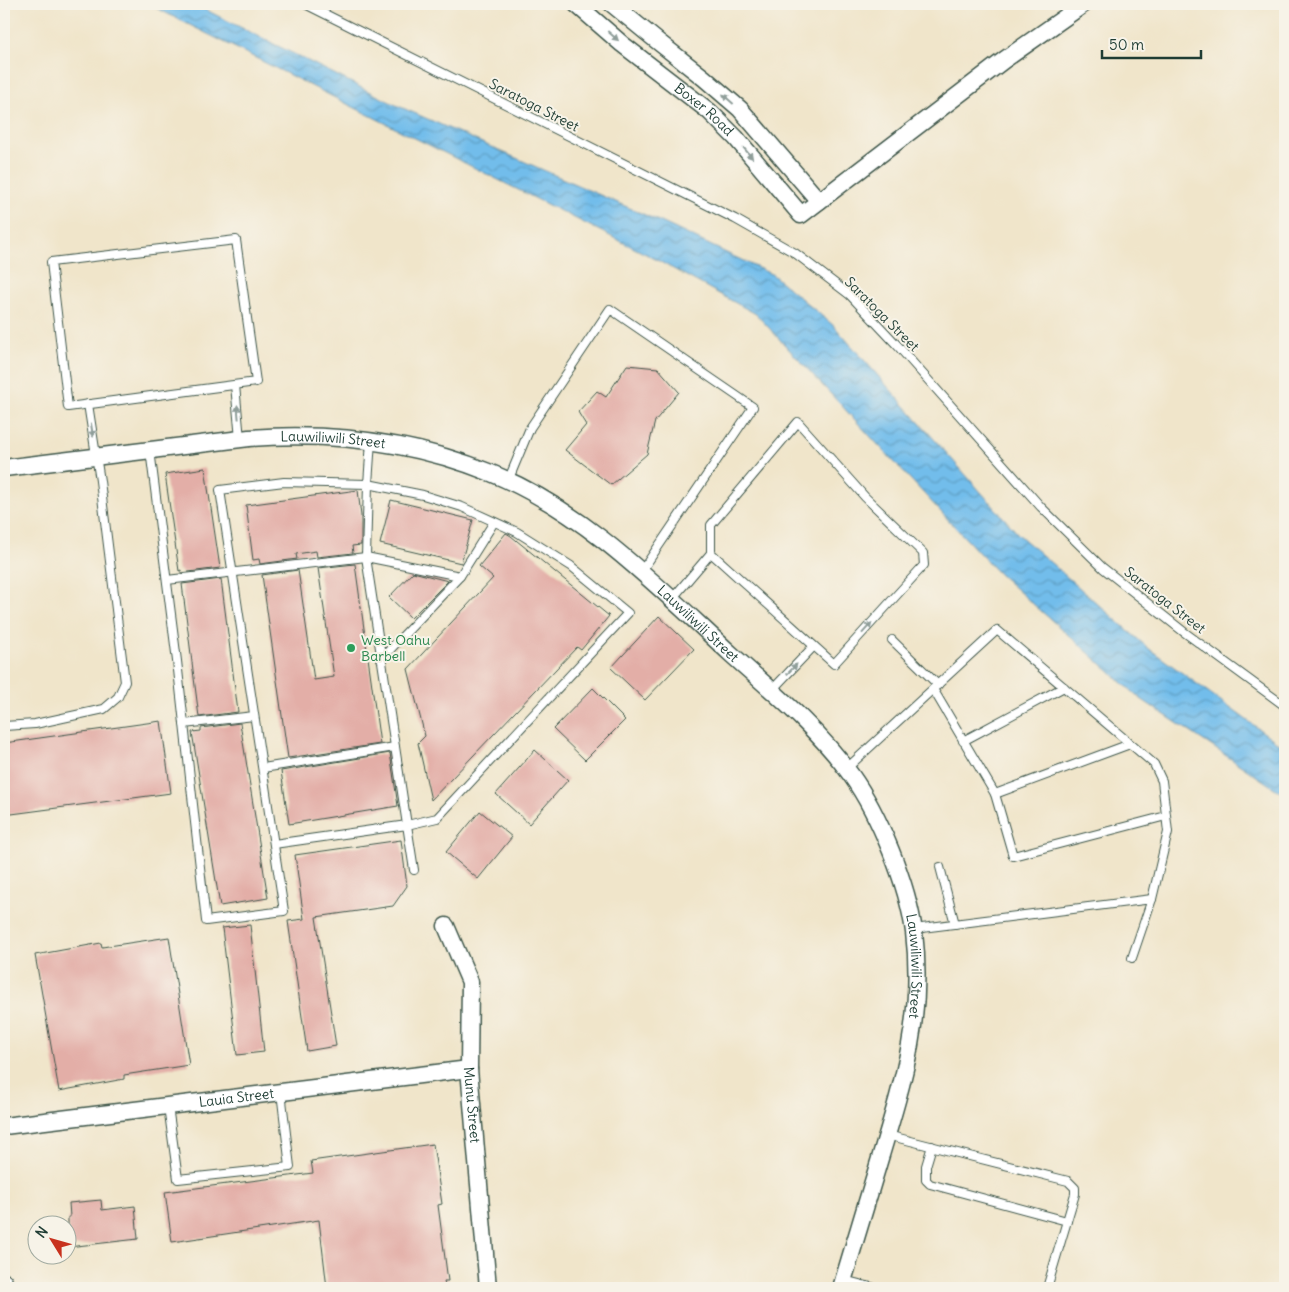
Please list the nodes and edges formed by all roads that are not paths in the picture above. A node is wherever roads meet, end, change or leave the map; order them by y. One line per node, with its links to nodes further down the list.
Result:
1 (304, 4): 29 (lane, Saratoga Street)
2 (576, 4): 5 (street, Boxer Road, one-way to 5)
3 (612, 4): 5 (street, Boxer Road, one-way to 3)
4 (1084, 4): 5 (street, Boxer Road)
5 (819, 201)
6 (235, 385): 7 (lane); 7 (lane); 8 (lane, one-way to 6)
7 (88, 404): 11 (lane, one-way to 11)
8 (240, 439): 9 (street, Lauwiliwili Street); 10 (street, Lauwiliwili Street)
9 (371, 441): 13 (street, Lauwiliwili Street); 14 (lane)
10 (150, 450): 11 (street, Lauwiliwili Street); 21 (lane)
11 (96, 457): 12 (street, Lauwiliwili Street); 32 (lane)
12 (4, 468)
13 (508, 481): 19 (street, Lauwiliwili Street); 19 (lane)
14 (368, 484): 15 (lane); 17 (lane); 18 (lane)
15 (494, 522): 20 (lane); 40 (lane)
16 (711, 553): 22 (lane); 24 (lane); 24 (lane, one-way to 16)
17 (366, 557): 18 (lane); 20 (lane); 25 (lane)
18 (232, 572): 21 (lane); 30 (lane)
19 (641, 572): 22 (street, Lauwiliwili Street)
20 (460, 576): 25 (lane)
21 (166, 580): 31 (lane)
22 (672, 599): 28 (street, Lauwiliwili Street)
23 (892, 640): 26 (lane)
24 (813, 647): 28 (lane, one-way to 24)
25 (380, 660): 35 (lane)
26 (935, 687): 27 (lane); 33 (lane); 37 (lane)
27 (1064, 687): 33 (lane); 34 (lane)
28 (771, 691): 37 (street, Lauwiliwili Street)
29 (1285, 706)
30 (254, 716): 31 (lane); 36 (lane)
31 (184, 724): 41 (lane)
32 (4, 726)
33 (964, 741): 38 (lane)
34 (1130, 744): 38 (lane); 39 (lane)
35 (394, 747): 36 (lane); 40 (lane)
36 (263, 768): 41 (lane)
37 (846, 769): 47 (street, Lauwiliwili Street)
38 (995, 794): 39 (lane)
39 (1166, 816): 44 (lane)
40 (407, 825): 41 (lane); 43 (lane)
41 (274, 844)
42 (940, 867): 45 (lane)
43 (414, 870)
44 (1152, 899): 45 (lane); 48 (lane)
45 (955, 924): 47 (lane)
46 (446, 926): 49 (street, Munu Street)
47 (914, 929): 53 (street, Lauwiliwili Street)
48 (1132, 958)
49 (469, 1069): 50 (street, Lauia Street); 59 (street, Munu Street)
50 (281, 1092): 51 (street, Lauia Street); 51 (lane)
51 (168, 1106): 52 (street, Lauia Street)
52 (4, 1126)
53 (887, 1135): 54 (lane); 57 (street, Lauwiliwili Street)
54 (932, 1146): 55 (lane); 55 (lane)
55 (1067, 1221): 61 (lane)
56 (4, 1282): 58 (street)
57 (843, 1284): 60 (lane)
58 (5, 1288)
59 (488, 1288)
60 (875, 1288)
61 (1047, 1288)

